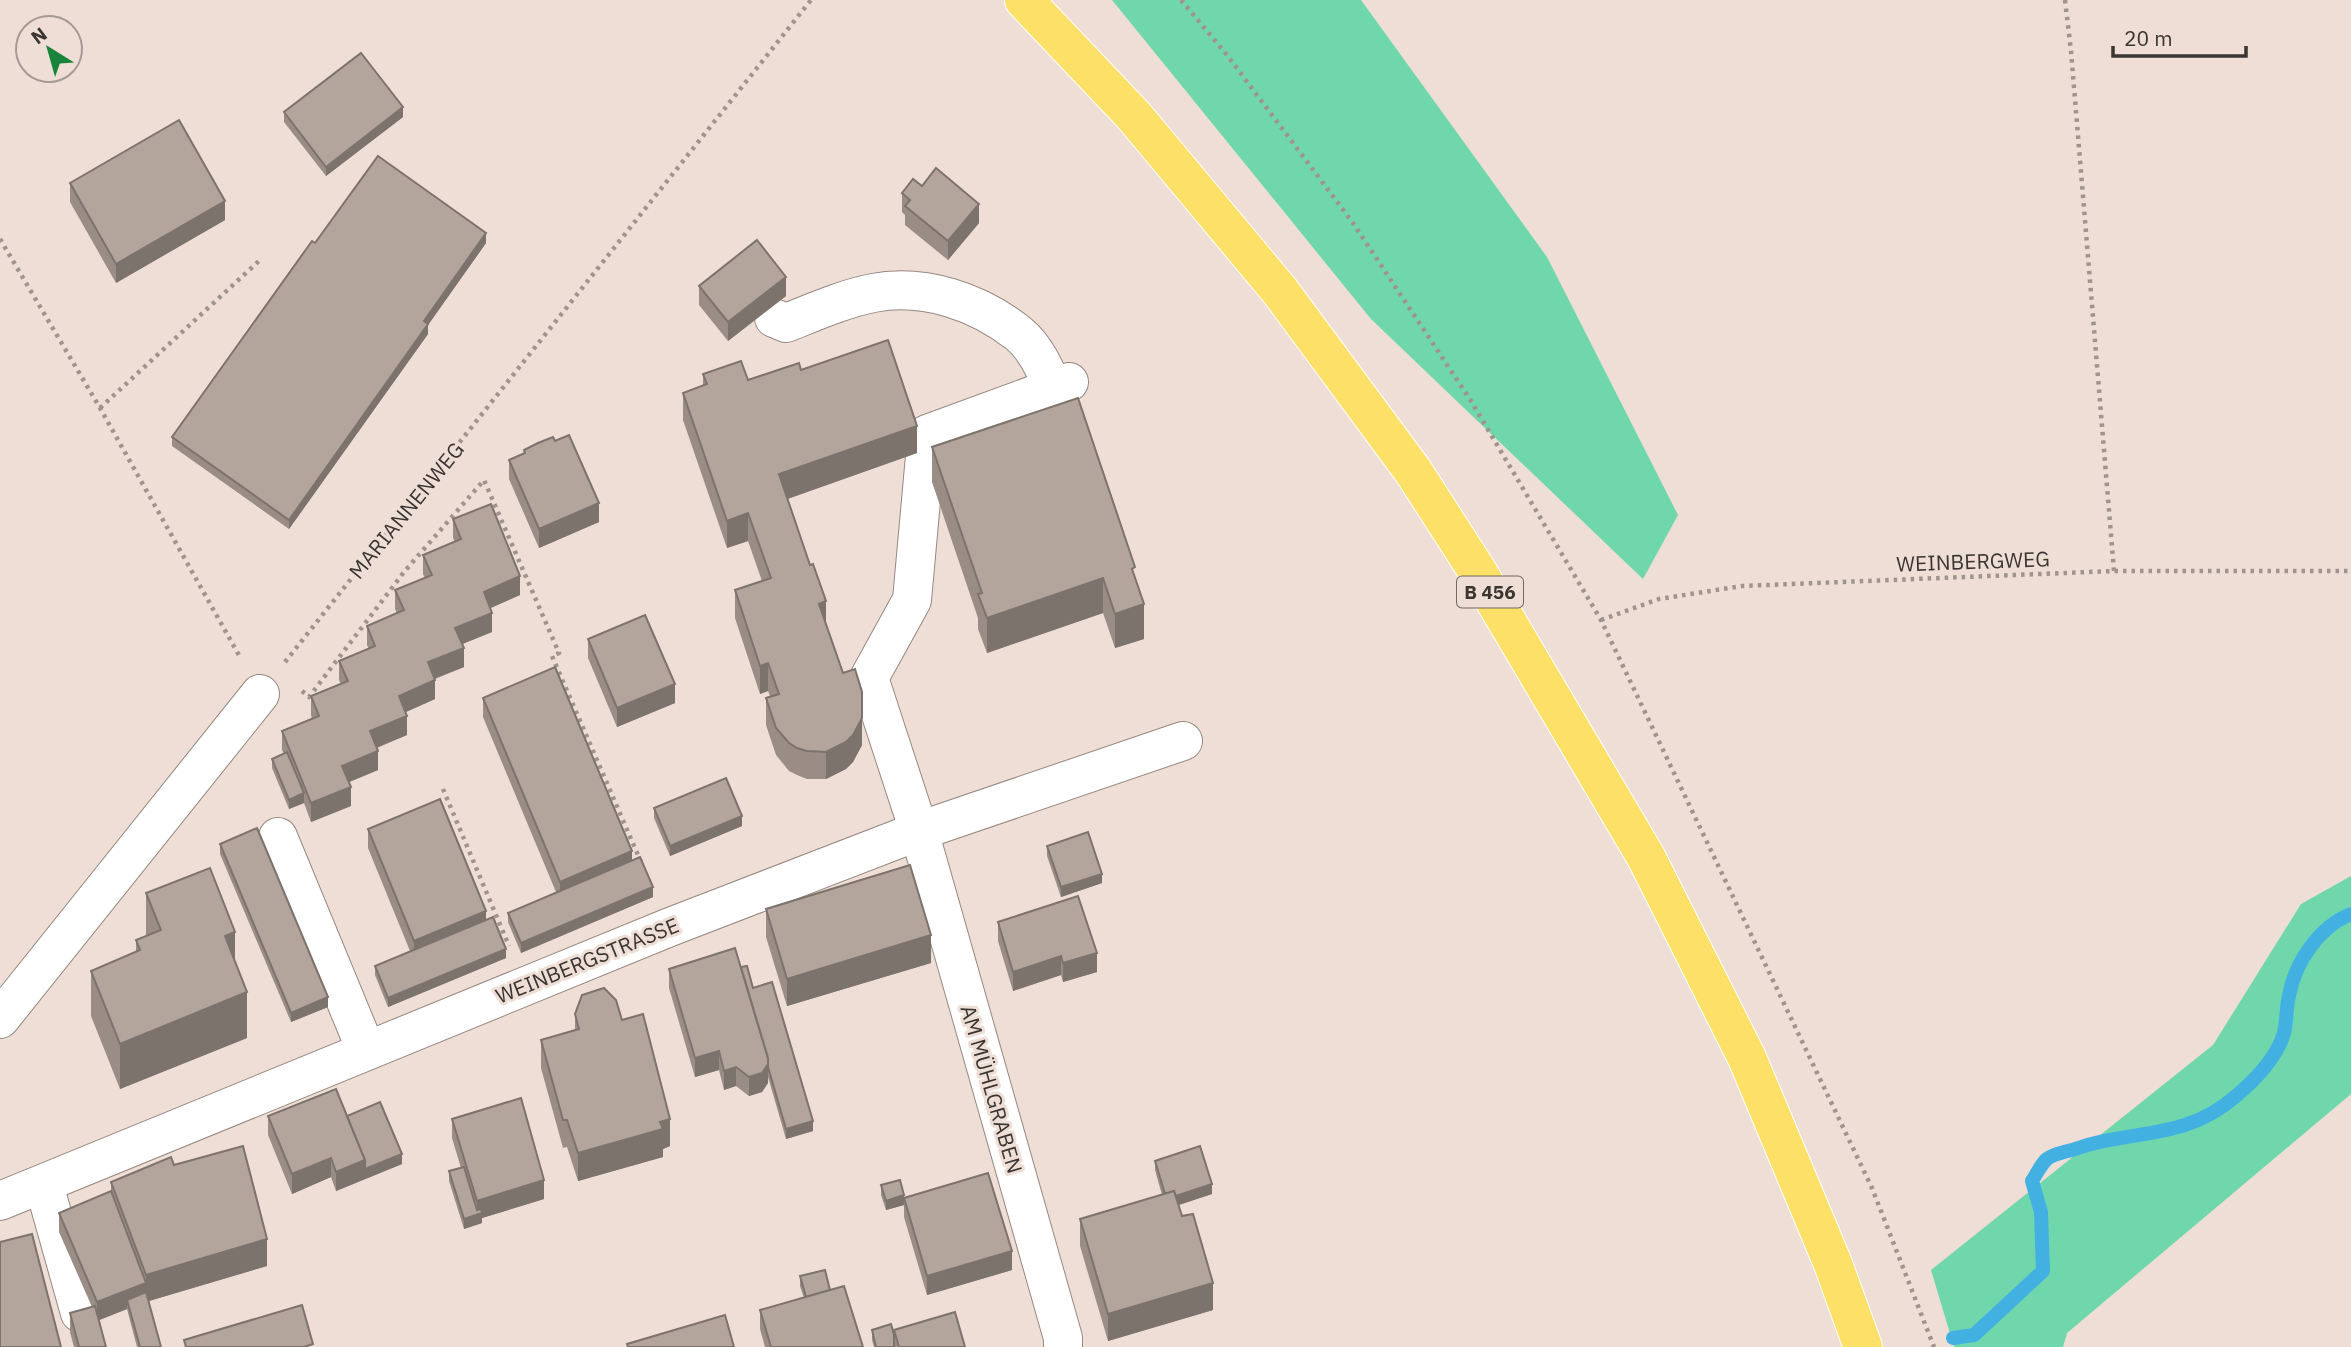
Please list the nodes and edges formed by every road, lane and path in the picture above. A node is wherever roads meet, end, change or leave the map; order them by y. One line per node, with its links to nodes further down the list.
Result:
1 (811, 0): 12 (path, MARIANNENWEG)
2 (1024, 0): 26 (main road, B 456)
3 (1181, 0): 11 (path)
4 (2065, 0): 9 (path)
5 (0, 239): 8 (path)
6 (260, 260): 8 (path)
7 (774, 318): 16 (street, AM MÜHLGRABEN)
8 (100, 408): 12 (path)
9 (2114, 571): 10 (path, WEINBERGWEG); 11 (path, WEINBERGWEG)
10 (2351, 571)
11 (1601, 620): 27 (path)
12 (260, 694): 20 (street)
13 (309, 697): 18 (path)
14 (1183, 741): 16 (street, WEINBERGSTRASSE)
15 (443, 789): 19 (path)
16 (919, 831): 19 (street, WEINBERGSTRASSE); 25 (street, AM MÜHLGRABEN)
17 (278, 837): 21 (street)
18 (643, 865)
19 (526, 986): 21 (street, WEINBERGSTRASSE)
20 (0, 1018)
21 (366, 1050): 22 (street, WEINBERGSTRASSE)
22 (44, 1185): 23 (street, WEINBERGSTRASSE); 24 (street)
23 (0, 1202)
24 (80, 1314)
25 (1063, 1347)
26 (1863, 1347)
27 (1934, 1347)

